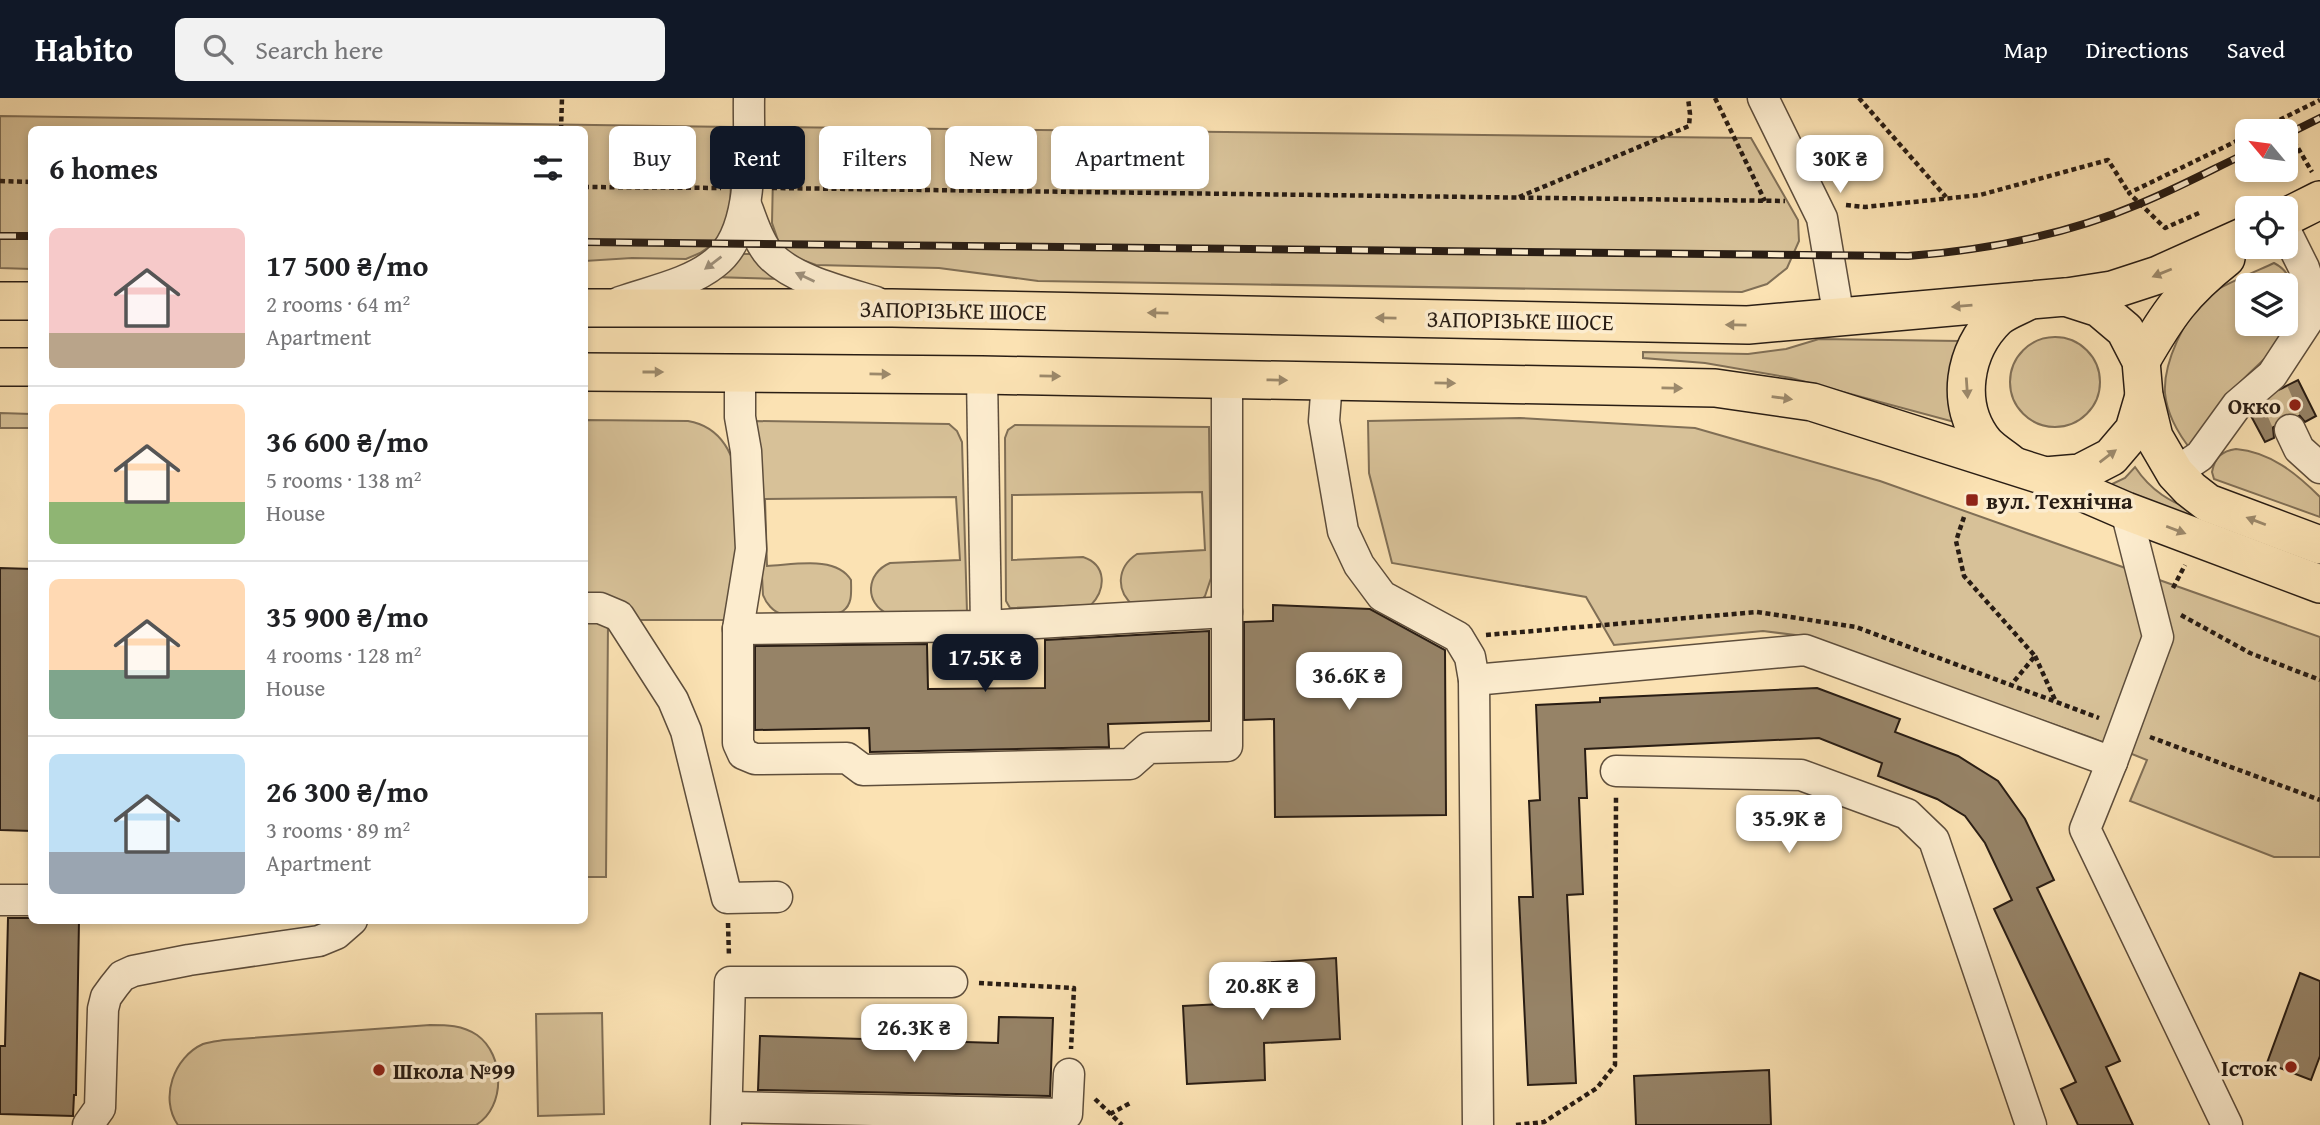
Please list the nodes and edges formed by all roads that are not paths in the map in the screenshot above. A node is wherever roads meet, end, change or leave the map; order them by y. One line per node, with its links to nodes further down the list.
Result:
1 (749, 98): 4 (street)
2 (1763, 98): 14 (street)
3 (2316, 187): 5 (main road)
4 (747, 197): 12 (street, one-way to 12); 13 (street, one-way to 4)
5 (2298, 205)
6 (2235, 240): 9 (main road, one-way to 9)
7 (2235, 251): 21 (main road)
8 (2298, 256): 26 (street)
9 (2048, 298): 14 (main road, ЗАПОРІЗЬКЕ ШОСЕ, one-way to 14); 21 (main road, ЗАПОРІЗЬКЕ ШОСЕ); 25 (main road, one-way to 25)
10 (0, 301): 11 (main road)
11 (28, 301)
12 (594, 308): 13 (main road, ЗАПОРІЗЬКЕ ШОСЕ)
13 (892, 308): 14 (main road, ЗАПОРІЗЬКЕ ШОСЕ, one-way to 13)
14 (1839, 318)
15 (0, 367): 16 (main road)
16 (28, 367)
17 (588, 372): 18 (main road, one-way to 18)
18 (740, 372): 19 (main road, one-way to 19); 33 (street)
19 (982, 375): 20 (main road, one-way to 20); 32 (street)
20 (1227, 379): 22 (main road, one-way to 22); 31 (street)
21 (2143, 379): 25 (main road, one-way to 21); 26 (main road, ЗАПОРІЗЬКЕ ШОСЕ)
22 (1327, 381): 25 (main road, one-way to 25); 34 (street)
23 (2290, 430): 24 (street)
24 (2320, 468)
25 (2028, 470): 27 (main road)
26 (2175, 473): 28 (main road, ЗАПОРІЗЬКЕ ШОСЕ, one-way to 26)
27 (2126, 511): 29 (main road, one-way to 29); 35 (street)
28 (2320, 545)
29 (2320, 584)
30 (588, 608): 37 (street)
31 (1227, 612): 32 (street); 33 (street)
32 (986, 626): 33 (street)
33 (738, 629)
34 (1474, 680): 35 (street); 45 (street)
35 (2112, 762): 47 (street)
36 (1616, 771): 46 (street)
37 (777, 897)
38 (0, 900): 39 (street)
39 (28, 900)
40 (347, 924): 44 (street)
41 (952, 982): 43 (street)
42 (1069, 1074): 43 (street)
43 (727, 1116)
44 (88, 1125)
45 (1478, 1125)
46 (2031, 1125)
47 (2227, 1125)

